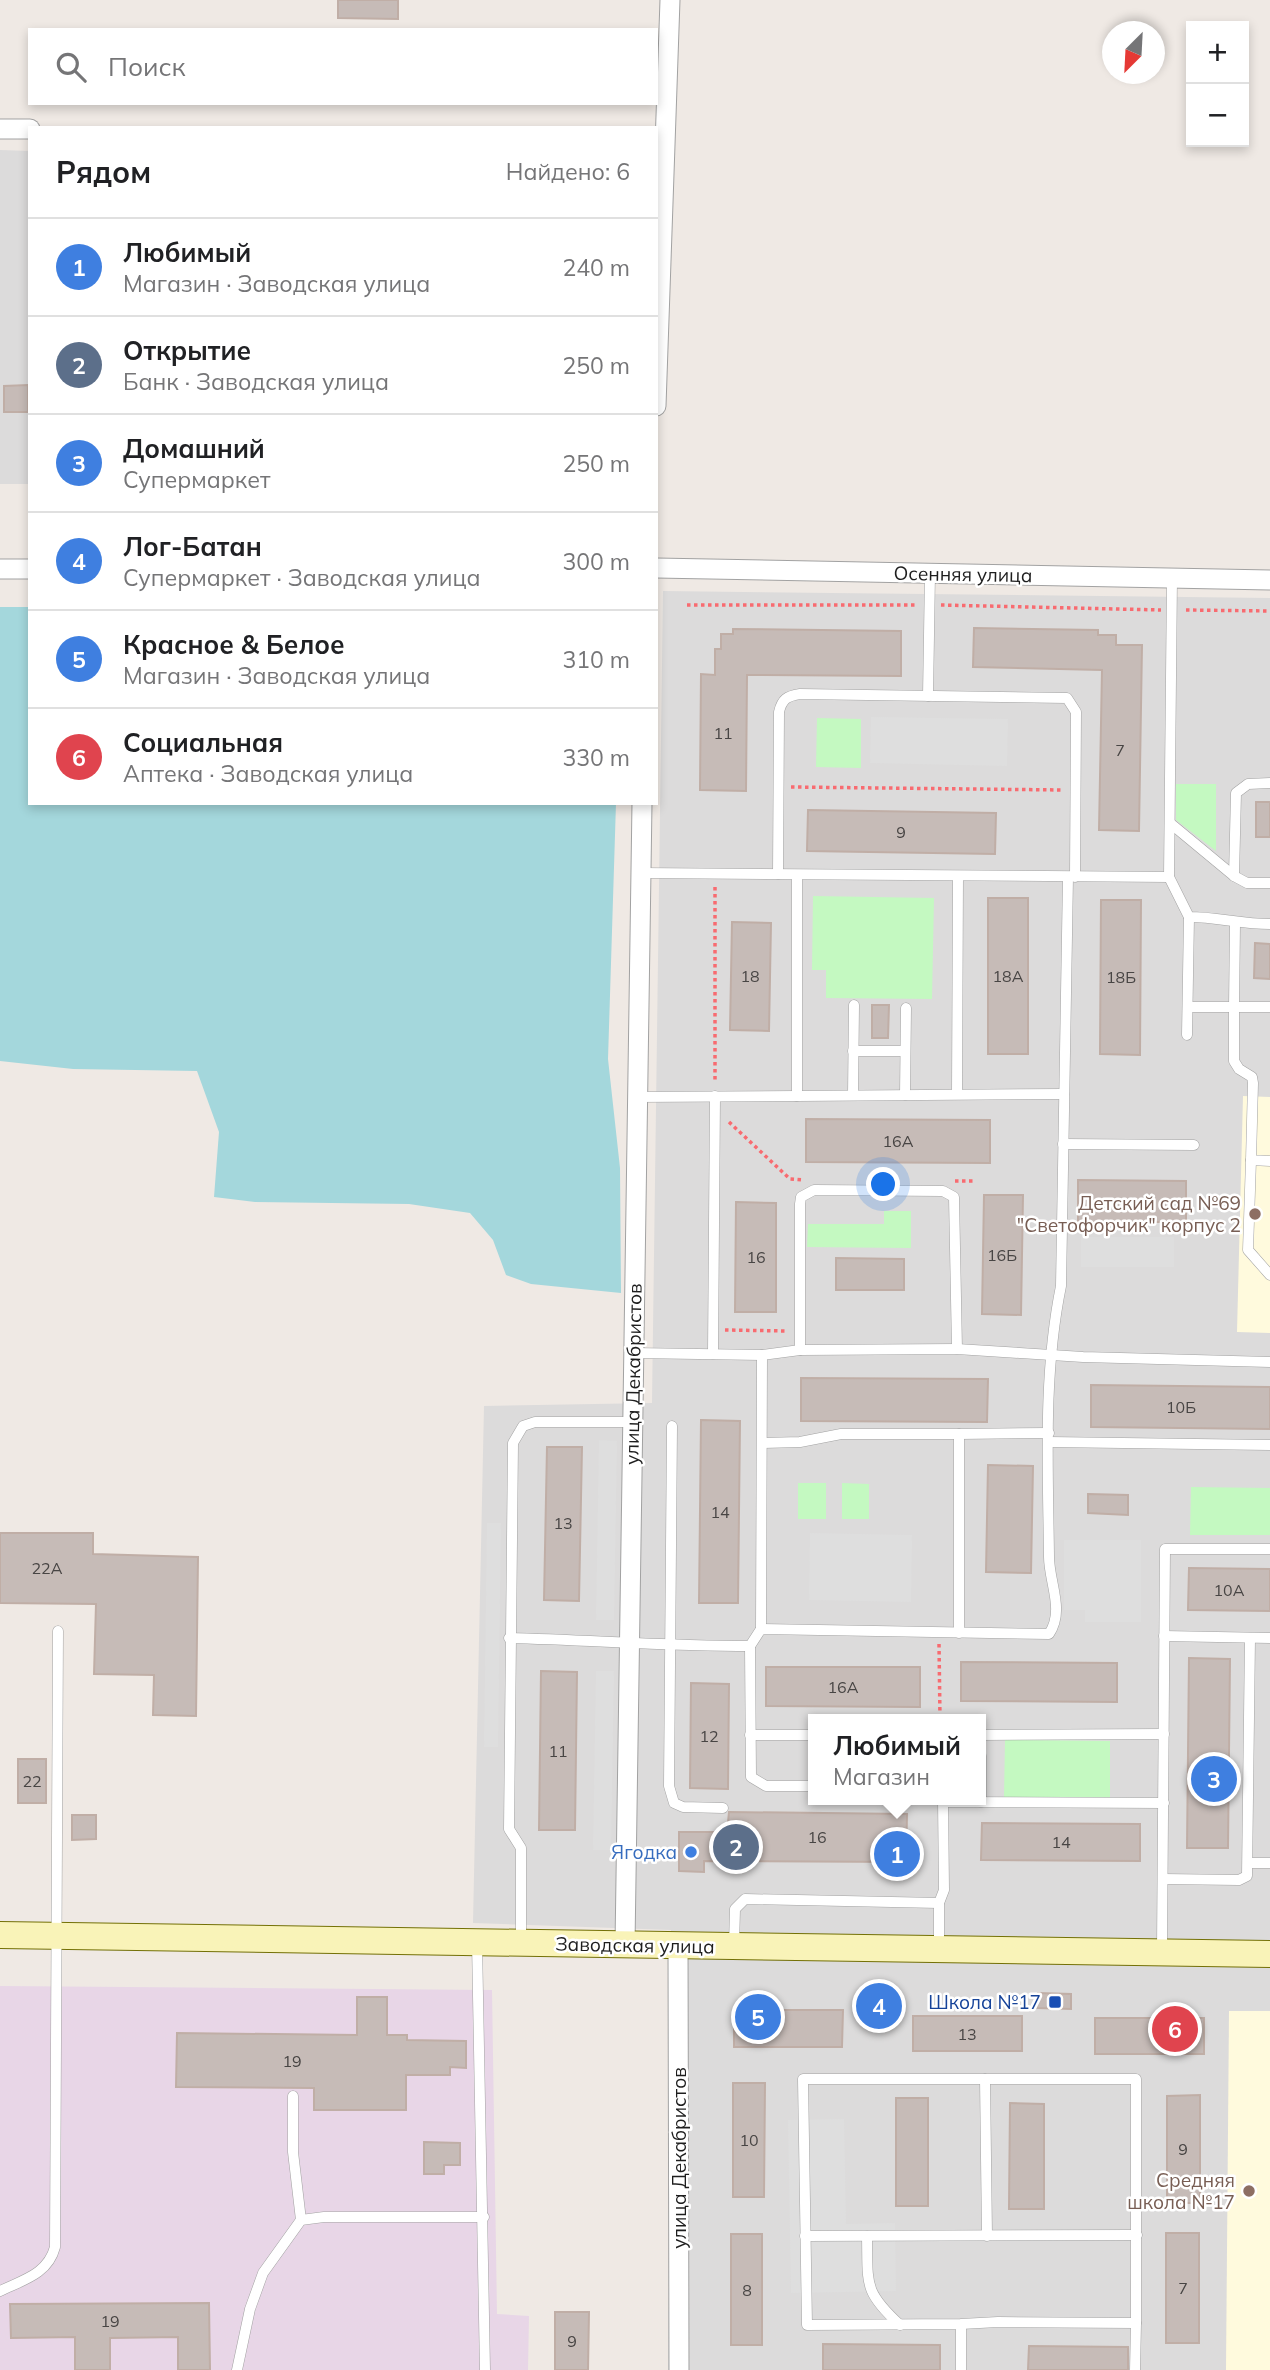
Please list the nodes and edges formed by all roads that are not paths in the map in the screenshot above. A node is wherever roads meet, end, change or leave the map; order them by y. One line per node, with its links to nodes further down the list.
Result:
1 (670, 0): 4 (street)
2 (0, 129): 3 (street)
3 (28, 129)
4 (662, 136): 5 (street)
5 (658, 316)
6 (658, 568): 9 (street, Осенняя улица)
7 (0, 569): 8 (street)
8 (28, 569)
9 (929, 573): 10 (street, Осенняя улица); 12 (lane)
10 (1172, 578): 11 (street, Осенняя улица); 15 (lane)
11 (1270, 580)
12 (928, 696): 17 (lane); 21 (lane)
13 (1270, 783): 20 (lane)
14 (642, 805): 16 (street, улица Декабристов)
15 (1170, 823): 20 (lane); 22 (lane)
16 (641, 873): 17 (lane); 41 (street, улица Декабристов)
17 (778, 874): 18 (lane)
18 (797, 875): 19 (lane); 40 (lane)
19 (958, 876): 21 (lane); 35 (lane)
20 (1234, 876): 23 (lane)
21 (1071, 877): 22 (lane); 36 (lane)
22 (1169, 877): 24 (lane)
23 (1270, 883)
24 (1189, 917): 25 (lane); 28 (lane)
25 (1235, 923): 26 (lane); 29 (lane)
26 (1270, 924)
27 (854, 1005): 33 (lane)
28 (1189, 1007): 29 (lane); 32 (lane)
29 (1234, 1007): 30 (lane); 44 (lane)
30 (1270, 1007)
31 (906, 1008): 34 (lane)
32 (1187, 1035)
33 (853, 1051): 34 (lane); 37 (lane)
34 (905, 1051): 38 (lane)
35 (957, 1094): 36 (lane); 38 (lane)
36 (1064, 1094): 42 (lane)
37 (853, 1095): 38 (lane); 40 (lane)
38 (905, 1095)
39 (715, 1096): 40 (lane); 41 (lane); 51 (lane)
40 (797, 1096)
41 (637, 1097): 49 (street, улица Декабристов)
42 (1063, 1144): 43 (lane); 50 (lane)
43 (1194, 1145)
44 (1251, 1160): 45 (lane); 46 (lane)
45 (1270, 1161)
46 (1270, 1275)
47 (957, 1349): 48 (lane); 48 (lane); 50 (lane)
48 (800, 1350): 52 (lane)
49 (634, 1353): 51 (lane); 54 (street, улица Декабристов)
50 (1049, 1353): 53 (lane); 57 (lane)
51 (713, 1354): 52 (lane)
52 (762, 1355): 58 (lane)
53 (1270, 1362)
54 (631, 1422): 65 (lane); 68 (street, улица Декабристов)
55 (672, 1426): 69 (lane)
56 (959, 1434): 57 (lane); 58 (lane); 63 (lane)
57 (1049, 1438): 59 (lane); 63 (lane)
58 (763, 1443): 61 (lane)
59 (1270, 1446)
60 (1270, 1549): 64 (lane)
61 (761, 1629): 63 (lane); 70 (lane)
62 (58, 1631): 85 (lane)
63 (959, 1633)
64 (1164, 1636): 66 (lane); 71 (lane)
65 (509, 1638): 68 (lane); 87 (lane)
66 (1250, 1638): 67 (lane); 80 (lane)
67 (1270, 1638)
68 (629, 1645): 69 (lane); 88 (street, улица Декабристов)
69 (670, 1646): 70 (lane); 79 (lane)
70 (750, 1646): 72 (lane)
71 (1164, 1734): 74 (lane); 77 (lane)
72 (750, 1735): 73 (lane); 75 (lane)
73 (808, 1735)
74 (986, 1735)
75 (808, 1786)
76 (986, 1802): 77 (lane)
77 (1164, 1803): 82 (lane)
78 (943, 1805): 83 (lane)
79 (723, 1808)
80 (1249, 1863): 81 (lane); 82 (lane)
81 (1270, 1863)
82 (1163, 1879): 92 (lane)
83 (939, 1903): 90 (lane); 91 (lane)
84 (0, 1935): 85 (street, Заводская улица)
85 (58, 1936): 86 (street, Заводская улица); 102 (lane)
86 (477, 1942): 87 (street, Заводская улица); 96 (lane)
87 (521, 1942): 88 (street, Заводская улица)
88 (625, 1945): 89 (street, Заводская улица)
89 (678, 1946): 90 (street, Заводская улица); 108 (street, улица Декабристов)
90 (734, 1947): 91 (street, Заводская улица)
91 (939, 1951): 92 (street, Заводская улица)
92 (1162, 1954): 93 (street, Заводская улица)
93 (1270, 1954)
94 (985, 2079): 98 (lane); 99 (lane); 101 (lane)
95 (293, 2096): 97 (lane)
96 (484, 2217): 97 (lane); 107 (lane)
97 (301, 2220): 106 (lane)
98 (1136, 2235): 101 (lane); 103 (lane)
99 (805, 2236): 100 (lane); 104 (lane)
100 (867, 2236): 101 (lane); 104 (lane)
101 (987, 2236)
102 (0, 2291)
103 (1136, 2323): 105 (lane); 110 (lane)
104 (900, 2325): 105 (lane)
105 (961, 2325): 109 (lane)
106 (237, 2370)
107 (485, 2370)
108 (679, 2370)
109 (961, 2370)
110 (1135, 2370)

